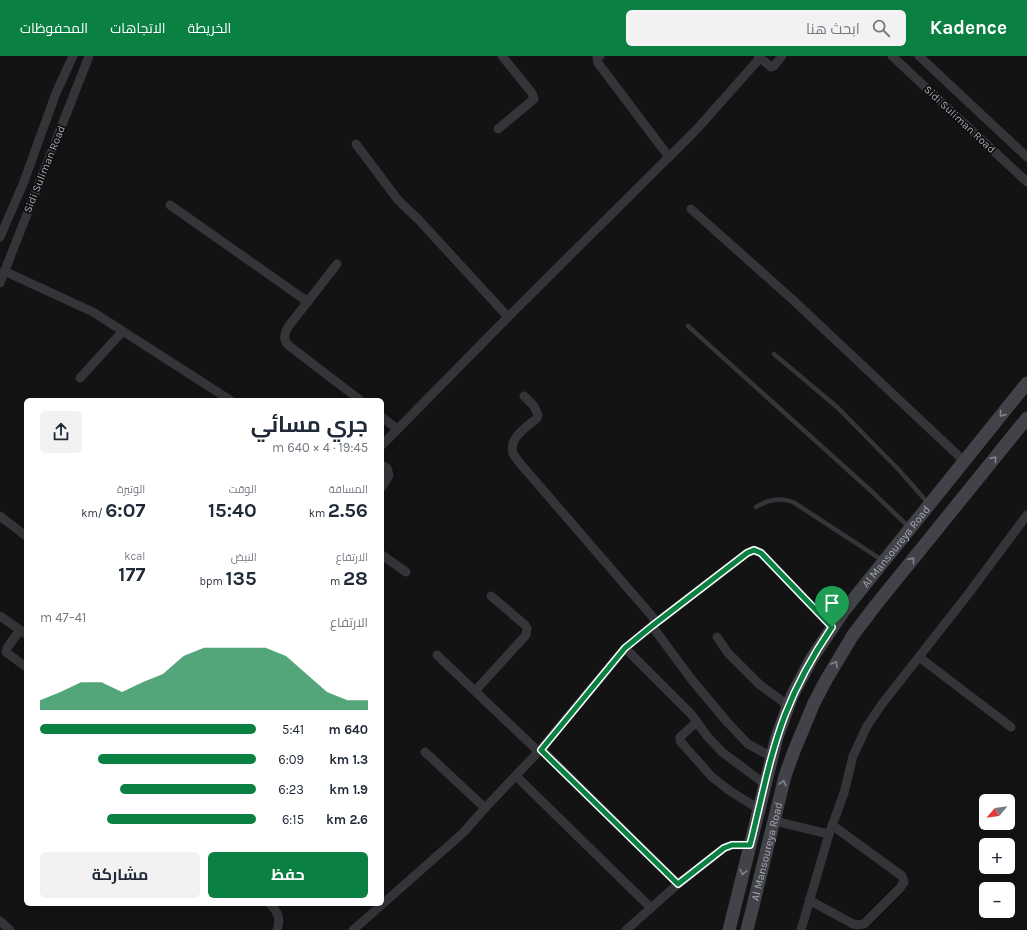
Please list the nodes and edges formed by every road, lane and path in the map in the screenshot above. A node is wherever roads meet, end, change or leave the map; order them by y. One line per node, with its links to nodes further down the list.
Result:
1 (73, 56): 18 (street, Sidi Suliman Road)
2 (89, 56): 20 (street, Sidi Suliman Road)
3 (502, 56): 9 (street)
4 (600, 56): 13 (street)
5 (782, 56): 8 (street)
6 (892, 56): 11 (street, Sidi Suliman Road)
7 (919, 56): 10 (street, Sidi Suliman Road)
8 (759, 57): 13 (street)
9 (498, 128)
10 (998, 129): 11 (street); 14 (street, Sidi Suliman Road)
11 (986, 143): 15 (street, Sidi Suliman Road)
12 (356, 144): 23 (street)
13 (669, 157): 23 (street)
14 (1027, 157)
15 (1027, 182)
16 (170, 205): 22 (street)
17 (691, 209): 36 (street)
18 (0, 237)
19 (337, 264): 22 (street)
20 (4, 272): 21 (street, Sidi Suliman Road); 25 (street)
21 (0, 283)
22 (308, 302): 31 (street)
23 (508, 317): 34 (street)
24 (688, 326): 43 (lane)
25 (122, 332): 27 (street); 30 (street)
26 (774, 354): 39 (lane)
27 (80, 378)
28 (1027, 383): 36 (main road, Al Mansoureya Road, one-way to 36)
29 (524, 396): 52 (street)
30 (227, 398)
31 (357, 398)
32 (1027, 418): 50 (main road, Al Mansoureya Road, one-way to 32)
33 (384, 419): 34 (street)
34 (397, 429): 35 (street)
35 (384, 443)
36 (964, 461): 39 (main road, Al Mansoureya Road)
37 (384, 466): 38 (street)
38 (384, 484)
39 (929, 504): 43 (main road, Al Mansoureya Road)
40 (756, 507): 46 (lane)
41 (1027, 515): 58 (street)
42 (0, 516): 44 (street)
43 (910, 528): 46 (main road, Al Mansoureya Road)
44 (24, 534)
45 (384, 556): 47 (street)
46 (884, 561): 48 (main road, Al Mansoureya Road)
47 (406, 572)
48 (858, 593): 50 (main road); 53 (main road, Al Mansoureya Road)
49 (491, 596): 60 (street)
50 (875, 606): 71 (main road, Al Mansoureya Road, one-way to 50)
51 (0, 616): 54 (street)
52 (654, 624): 53 (street); 56 (street); 66 (street)
53 (832, 627): 61 (main road, Al Mansoureya Road)
54 (23, 632): 59 (street)
55 (717, 637): 61 (street)
56 (625, 648): 62 (street); 64 (street)
57 (437, 655): 60 (street)
58 (919, 657): 63 (street); 72 (street)
59 (24, 666)
60 (475, 691): 64 (street)
61 (789, 706): 66 (main road, Al Mansoureya Road)
62 (697, 722): 68 (street); 70 (street)
63 (1011, 727)
64 (540, 751): 67 (street); 75 (street)
65 (425, 752): 69 (street)
66 (772, 757): 68 (main road, Al Mansoureya Road)
67 (516, 776): 69 (street); 80 (street)
68 (765, 784): 70 (main road, Al Mansoureya Road)
69 (485, 808): 77 (street)
70 (759, 809): 74 (main road, Al Mansoureya Road)
71 (779, 822): 73 (street); 88 (main road, Al Mansoureya Road)
72 (832, 825): 73 (street); 82 (street)
73 (828, 834): 76 (street)
74 (750, 845): 75 (street); 87 (main road, Al Mansoureya Road, one-way to 87)
75 (678, 884): 80 (street)
76 (810, 900): 82 (street); 89 (street)
77 (384, 903)
78 (272, 906): 84 (street)
79 (380, 906): 85 (street)
80 (651, 908): 86 (street)
81 (0, 921): 83 (street)
82 (868, 927)
83 (10, 930)
84 (277, 930)
85 (353, 930)
86 (626, 930)
87 (729, 930)
88 (747, 930)
89 (801, 930)

